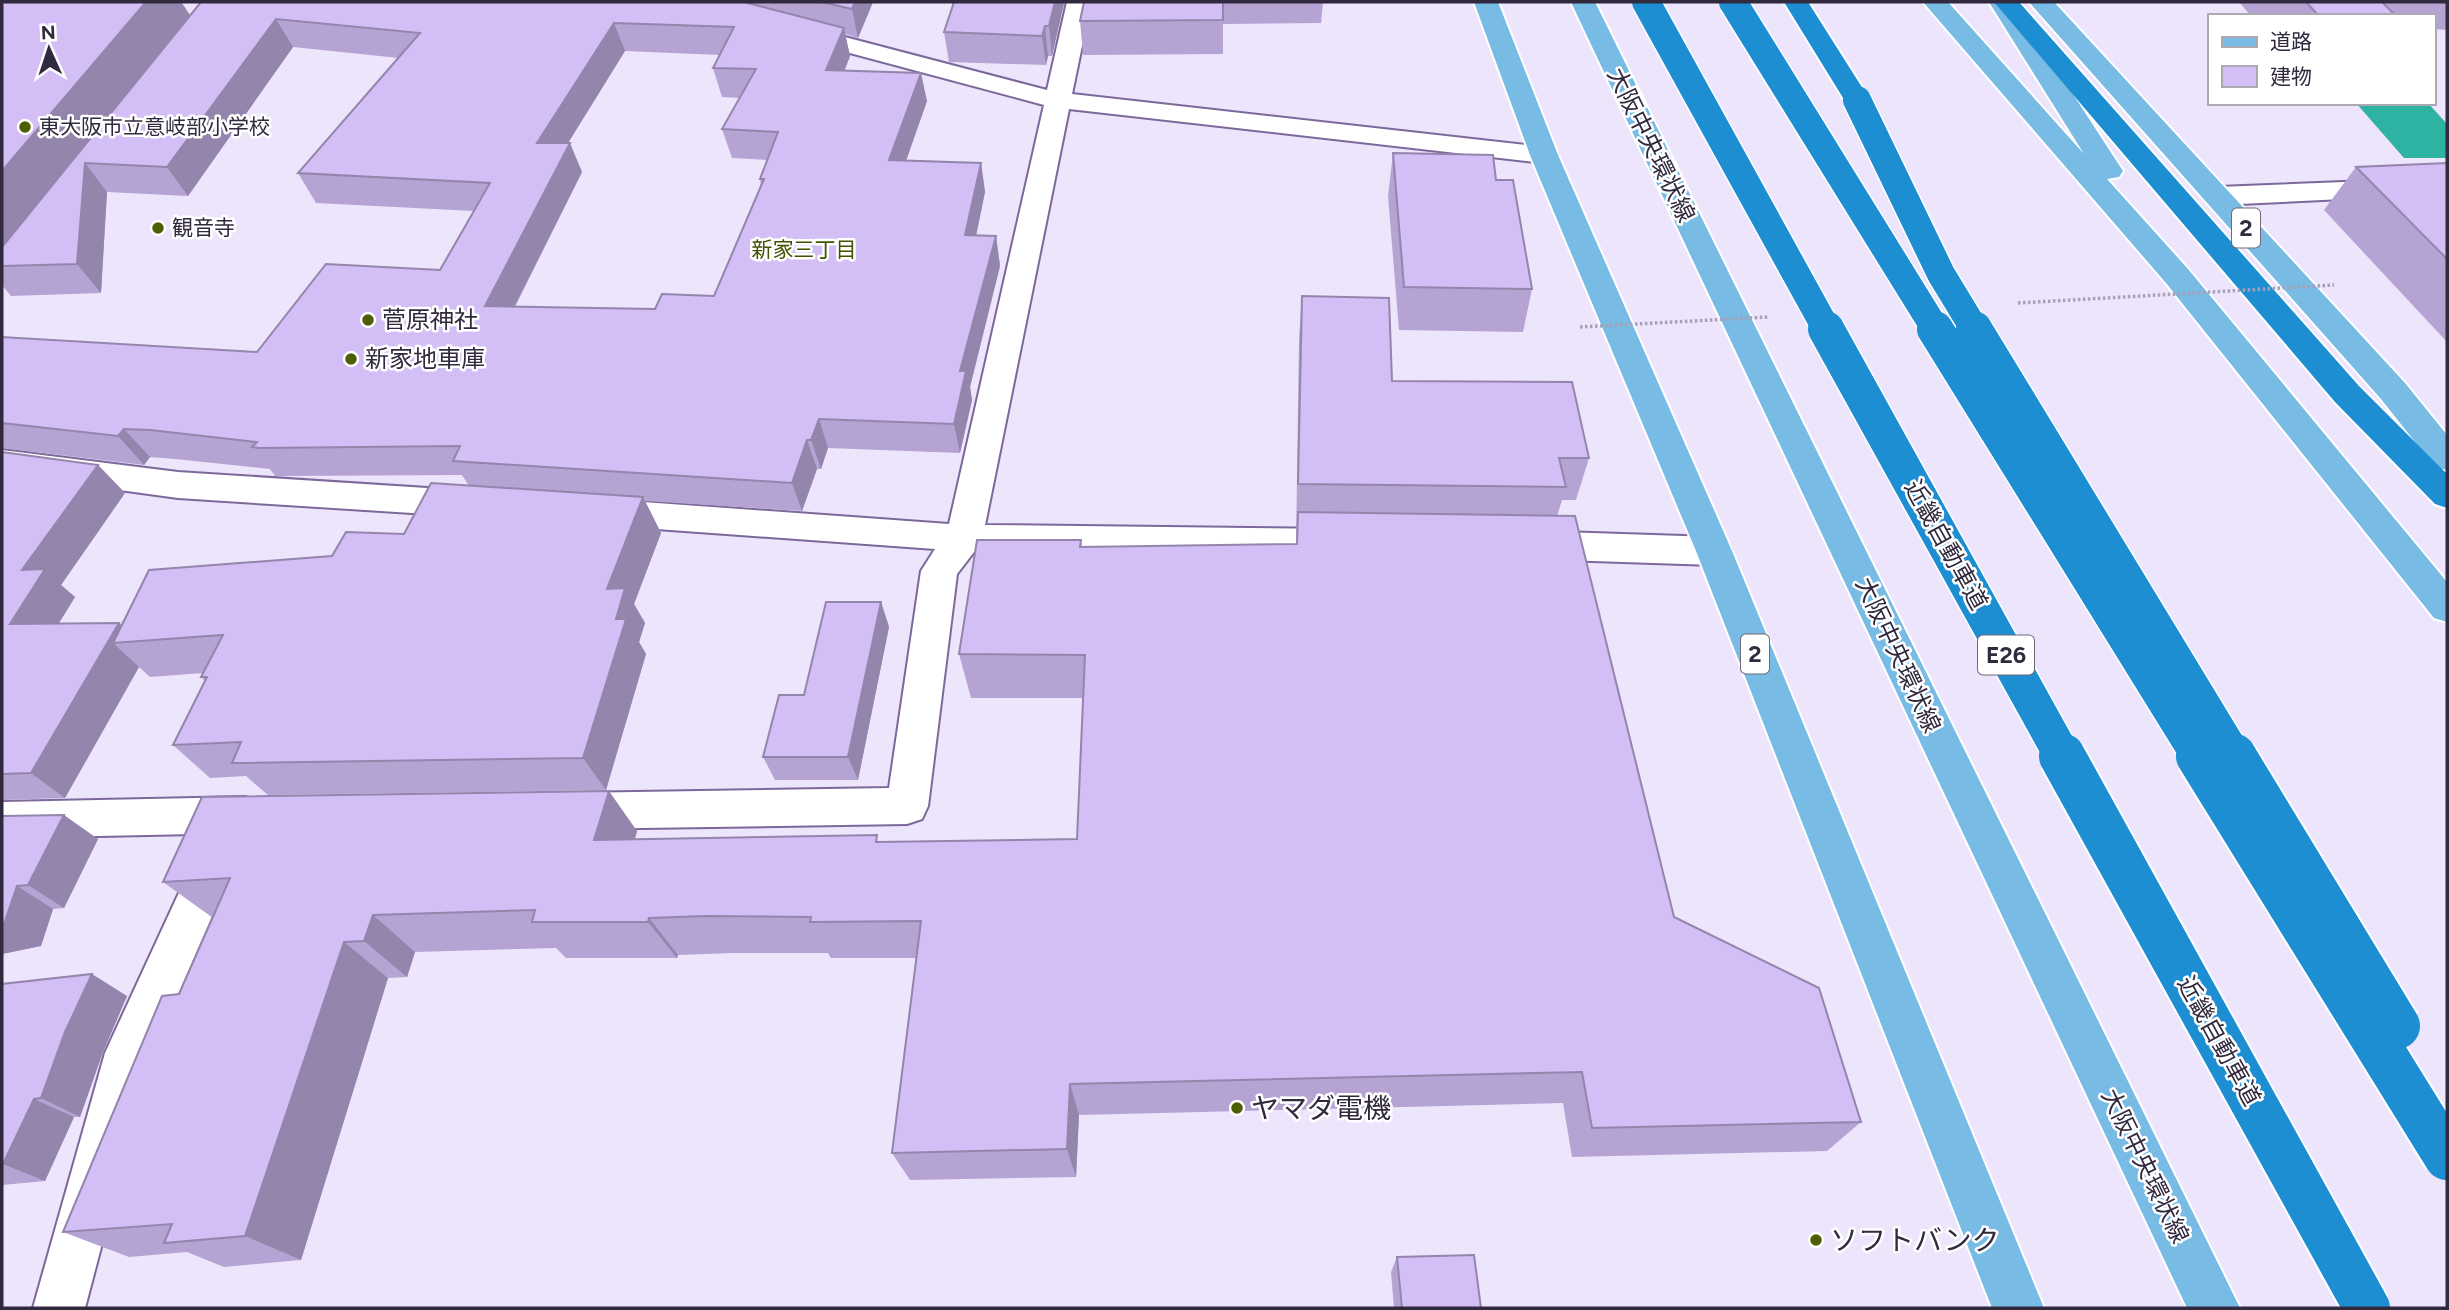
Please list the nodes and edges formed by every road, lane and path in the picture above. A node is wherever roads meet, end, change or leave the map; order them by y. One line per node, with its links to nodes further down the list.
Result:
1 (1079, 2): 14 (street)
2 (1486, 2): 15 (main road, 2)
3 (1563, 2): 13 (main road)
4 (1583, 2): 13 (main road, 大阪中央環状線)
5 (1646, 2): 36 (highway, 近畿自動車道 / E26, bridge)
6 (1733, 2): 32 (highway, bridge)
7 (1935, 2): 18 (main road)
8 (2001, 2): 18 (main road)
9 (2006, 2): 21 (highway)
10 (2041, 2): 17 (main road, 2)
11 (1800, 7): 31 (highway, bridge)
12 (778, 27): 14 (street)
13 (1599, 38): 35 (main road, 大阪中央環状線)
14 (1056, 100): 15 (street); 24 (street)
15 (1544, 155): 27 (main road, 2)
16 (2447, 186): 17 (street)
17 (2218, 196): 19 (main road, 2)
18 (2177, 276): 28 (main road)
19 (2447, 458)
20 (2, 462): 22 (street)
21 (2447, 495)
22 (503, 505)
23 (571, 510): 24 (street)
24 (964, 538): 25 (street); 29 (street)
25 (1380, 543)
26 (1505, 544): 27 (street)
27 (1714, 551): 34 (main road, 2)
28 (2447, 608)
29 (529, 811)
30 (2, 820): 33 (street)
31 (2447, 1113)
32 (2447, 1157)
33 (59, 1308)
34 (2018, 1308)
35 (2214, 1308)
36 (2367, 1308)

